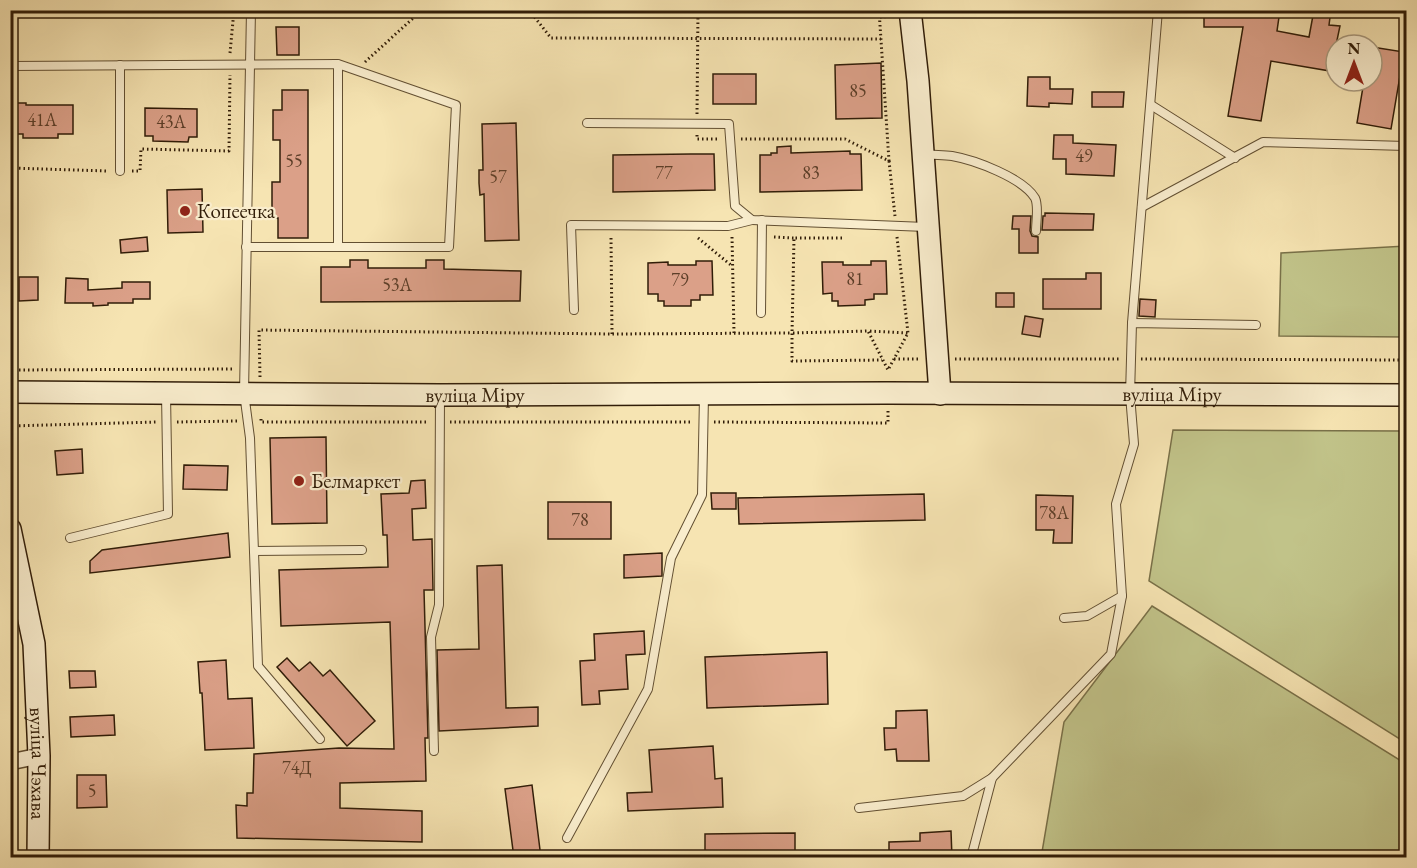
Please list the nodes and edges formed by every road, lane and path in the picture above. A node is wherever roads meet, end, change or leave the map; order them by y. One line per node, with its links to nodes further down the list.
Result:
1 (234, 10): 12 (path)
2 (250, 10): 11 (lane)
3 (422, 10): 16 (path)
4 (529, 10): 9 (path)
5 (698, 10): 9 (path)
6 (879, 10): 10 (path)
7 (910, 10): 22 (main road)
8 (1158, 10): 17 (lane)
9 (697, 38): 10 (path); 19 (path)
10 (881, 39): 24 (path)
11 (249, 63): 12 (lane); 13 (lane); 39 (lane)
12 (230, 64): 14 (lane); 26 (path)
13 (338, 64): 16 (lane); 40 (lane)
14 (120, 65): 15 (lane); 26 (lane)
15 (10, 66)
16 (356, 70): 40 (lane)
17 (1150, 105): 23 (lane); 27 (lane)
18 (587, 123): 19 (lane)
19 (697, 124): 20 (lane); 20 (path)
20 (730, 139): 24 (path); 28 (lane)
21 (1407, 146): 23 (lane)
22 (923, 154): 31 (main road); 32 (lane)
23 (1235, 158): 27 (lane)
24 (890, 161): 30 (path)
25 (10, 168): 26 (path)
26 (120, 171)
27 (1142, 207): 44 (lane)
28 (752, 220): 29 (lane); 42 (lane)
29 (762, 220): 30 (lane); 36 (lane)
30 (896, 226): 31 (lane); 49 (path)
31 (927, 227): 52 (main road)
32 (1036, 231)
33 (611, 236): 50 (path)
34 (705, 237): 41 (path)
35 (723, 237): 41 (path)
36 (762, 237): 37 (path); 43 (lane)
37 (794, 238): 38 (path); 48 (path)
38 (851, 238)
39 (246, 247): 40 (lane); 56 (lane)
40 (338, 247)
41 (733, 267): 47 (path)
42 (574, 310)
43 (761, 313)
44 (1132, 323): 45 (lane); 53 (lane)
45 (1256, 325)
46 (868, 332): 48 (path); 49 (path); 54 (path)
47 (734, 333)
48 (792, 333): 54 (path)
49 (908, 333): 51 (path)
50 (612, 334)
51 (894, 359): 52 (path); 54 (path)
52 (937, 359): 53 (path); 63 (main road)
53 (1131, 359): 55 (path); 65 (lane)
54 (882, 360)
55 (1407, 360)
56 (244, 369): 57 (path); 58 (path); 61 (lane)
57 (260, 369)
58 (10, 370)
59 (10, 392): 60 (main road, вуліца Міру)
60 (166, 392): 61 (main road, вуліца Міру); 68 (lane)
61 (244, 393): 64 (main road, вуліца Міру); 67 (lane)
62 (704, 394): 63 (main road, вуліца Міру); 64 (main road, вуліца Міру); 83 (lane)
63 (940, 394): 65 (main road, вуліца Міру)
64 (440, 395): 78 (lane)
65 (1130, 395): 66 (main road, вуліца Міру); 75 (lane)
66 (1407, 395)
67 (248, 421): 68 (path); 69 (path); 74 (lane)
68 (166, 422): 70 (path); 72 (lane)
69 (261, 422)
70 (10, 426)
71 (10, 529): 79 (main road, вуліца Чэхава)
72 (70, 538)
73 (362, 550): 74 (lane)
74 (254, 551): 77 (lane)
75 (1122, 596): 76 (lane); 81 (lane)
76 (1064, 618)
77 (320, 739)
78 (434, 751)
79 (39, 756): 80 (street); 84 (main road, вуліца Чэхава)
80 (10, 762)
81 (992, 778): 82 (lane); 85 (lane)
82 (859, 808)
83 (567, 838)
84 (38, 858)
85 (971, 858)

